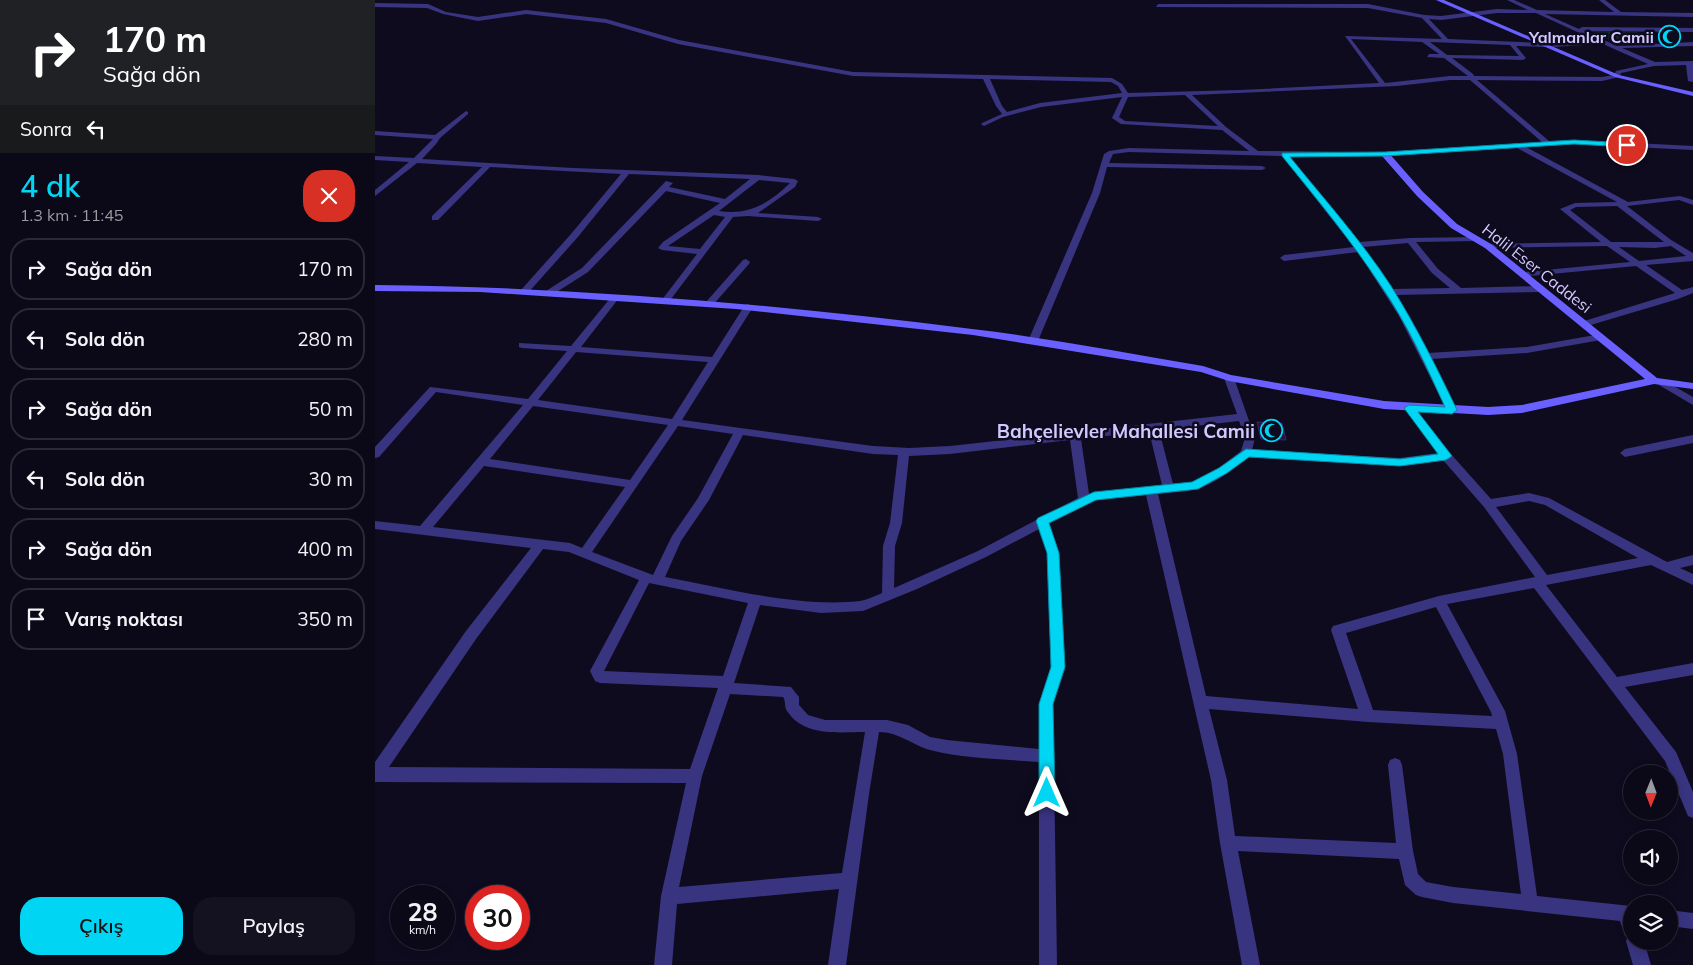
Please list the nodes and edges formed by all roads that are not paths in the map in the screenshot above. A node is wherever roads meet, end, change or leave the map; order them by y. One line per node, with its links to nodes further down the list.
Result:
1 (1230, 0): 8 (street)
2 (1439, 0): 10 (street)
3 (1446, 0): 10 (street)
4 (1510, 0): 9 (street)
5 (1602, 0): 11 (street)
6 (375, 5): 37 (street)
7 (1158, 6): 8 (street)
8 (1233, 6): 14 (street)
9 (1536, 11): 10 (street); 11 (street); 18 (street)
10 (1474, 13): 14 (street); 28 (street); 30 (street)
11 (1618, 13): 12 (street); 15 (street)
12 (1677, 14): 13 (street); 17 (street)
13 (1693, 15)
14 (1423, 17): 23 (street)
15 (1625, 18)
16 (1633, 24): 19 (street)
17 (1693, 26)
18 (1577, 29): 19 (street); 25 (street)
19 (1640, 30): 20 (street); 21 (street)
20 (1693, 30)
21 (1647, 34)
22 (1422, 39): 23 (street); 33 (street); 40 (street)
23 (1446, 40): 26 (street)
24 (1653, 40): 29 (street)
25 (1605, 42): 30 (street); 31 (street)
26 (1512, 44): 28 (street); 33 (street)
27 (1693, 44): 29 (street)
28 (1545, 45): 36 (street)
29 (1660, 45): 31 (street)
30 (1554, 46): 36 (street)
31 (1615, 46): 35 (street)
32 (1429, 56): 33 (street)
33 (1446, 56): 38 (street)
34 (1691, 63): 35 (street); 39 (street)
35 (1655, 64): 36 (street)
36 (1618, 74): 38 (street); 41 (street); 43 (street)
37 (986, 78): 44 (street); 46 (street)
38 (1471, 78): 40 (street); 51 (street)
39 (1691, 81)
40 (1383, 84): 42 (street)
41 (1693, 90)
42 (1187, 94): 44 (street); 48 (street)
43 (1693, 94)
44 (1126, 95): 46 (street); 48 (street)
45 (466, 113): 50 (street)
46 (1006, 115): 47 (street)
47 (984, 124)
48 (1224, 128): 54 (street)
49 (375, 133): 50 (street)
50 (437, 137): 58 (street)
51 (1548, 144): 52 (street); 53 (street)
52 (1519, 146): 56 (street); 69 (street)
53 (1693, 148)
54 (1256, 153): 55 (street); 60 (street)
55 (1284, 154): 56 (street); 80 (street)
56 (1385, 154): 75 (street, Halil Eser Caddesi)
57 (375, 158): 58 (street)
58 (415, 161): 59 (street); 66 (street)
59 (489, 164): 62 (street); 73 (street)
60 (1104, 165): 61 (street); 101 (street)
61 (1262, 168)
62 (627, 172): 63 (street); 91 (street)
63 (676, 174): 64 (street); 65 (street)
64 (758, 177): 67 (street); 71 (street)
65 (664, 188): 67 (street); 93 (street)
66 (375, 194)
67 (726, 202): 70 (street)
68 (1693, 203): 69 (street)
69 (1623, 204): 77 (street); 78 (street)
70 (713, 212): 72 (street); 81 (street)
71 (751, 215): 72 (street); 74 (street)
72 (730, 216): 81 (street)
73 (435, 218)
74 (818, 219)
75 (1476, 239): 76 (street); 79 (street, Halil Eser Caddesi)
76 (1410, 240): 80 (street); 90 (street)
77 (1670, 242): 78 (street); 83 (street)
78 (1609, 244): 79 (street); 85 (street)
79 (1487, 246): 86 (street, Halil Eser Caddesi)
80 (1357, 247): 82 (street); 92 (street)
81 (702, 252): 96 (street)
82 (1284, 258)
83 (1693, 258): 85 (street)
84 (746, 262): 97 (street)
85 (1636, 264): 86 (street); 94 (street)
86 (1523, 275): 88 (street, Halil Eser Caddesi)
87 (375, 288): 91 (street)
88 (1539, 289): 90 (street); 99 (street, Halil Eser Caddesi)
89 (1693, 290): 94 (street)
90 (1459, 291): 92 (street)
91 (524, 292): 93 (street)
92 (1389, 292): 104 (street)
93 (549, 293): 95 (street)
94 (1681, 293): 99 (street)
95 (615, 298): 96 (street); 103 (street)
96 (665, 301): 97 (street)
97 (709, 304): 98 (street)
98 (748, 307): 101 (street); 105 (street)
99 (1584, 324): 100 (street, Halil Eser Caddesi)
100 (1601, 338): 104 (street); 107 (street, Halil Eser Caddesi)
101 (1033, 341): 106 (street)
102 (522, 345): 103 (street)
103 (574, 349): 105 (street); 110 (street)
104 (1426, 356): 112 (street)
105 (715, 360): 114 (street)
106 (1229, 378): 111 (street); 113 (street)
107 (1658, 382): 108 (street); 109 (street); 112 (street)
108 (1693, 386)
109 (1693, 402)
110 (530, 403): 114 (street); 122 (street); 124 (street)
111 (1409, 408): 112 (street); 123 (street)
112 (1452, 410)
113 (1242, 418): 115 (street); 120 (street)
114 (675, 423): 116 (street); 125 (street)
115 (1153, 427): 117 (street); 127 (street)
116 (739, 432): 119 (street); 138 (street)
117 (1075, 436): 119 (street); 128 (street)
118 (1693, 439): 121 (street)
119 (904, 452): 141 (street)
120 (1246, 453): 123 (street); 127 (street)
121 (1625, 453)
122 (375, 454)
123 (1446, 456): 129 (street)
124 (482, 462): 125 (street); 132 (street)
125 (634, 484): 134 (street)
126 (1151, 490): 127 (street); 128 (street); 147 (street)
127 (1169, 490)
128 (1084, 500): 130 (street)
129 (1488, 504): 135 (street); 139 (street)
130 (1042, 521): 141 (street); 151 (street)
131 (375, 525): 132 (street)
132 (423, 531): 133 (street)
133 (540, 545): 134 (street); 153 (street)
134 (585, 553): 138 (street)
135 (1652, 560): 137 (street); 139 (street)
136 (1693, 560): 137 (street)
137 (1665, 567): 140 (street)
138 (652, 579): 142 (street); 146 (street)
139 (1540, 580): 143 (street); 145 (street)
140 (1693, 580)
141 (889, 596): 142 (street)
142 (756, 599): 146 (street)
143 (1439, 601): 148 (street); 149 (street)
144 (1693, 669): 145 (street)
145 (1614, 682): 155 (street)
146 (726, 685): 150 (street); 154 (street)
147 (1202, 702): 148 (street); 156 (street)
148 (1368, 716): 149 (street)
149 (1501, 723): 160 (street)
150 (873, 726): 151 (street); 158 (street)
151 (1047, 756): 167 (street)
152 (1395, 765): 157 (street)
153 (375, 774): 154 (street)
154 (695, 776): 159 (street)
155 (1693, 811)
156 (1228, 843): 157 (street); 168 (street)
157 (1405, 851): 160 (street)
158 (850, 880): 159 (street); 166 (street)
159 (669, 896): 165 (street)
160 (1530, 904): 161 (street)
161 (1623, 918)
162 (1678, 919): 163 (street)
163 (1693, 921)
164 (1638, 950): 169 (street)
165 (663, 965)
166 (837, 965)
167 (1048, 965)
168 (1251, 965)
169 (1642, 965)

